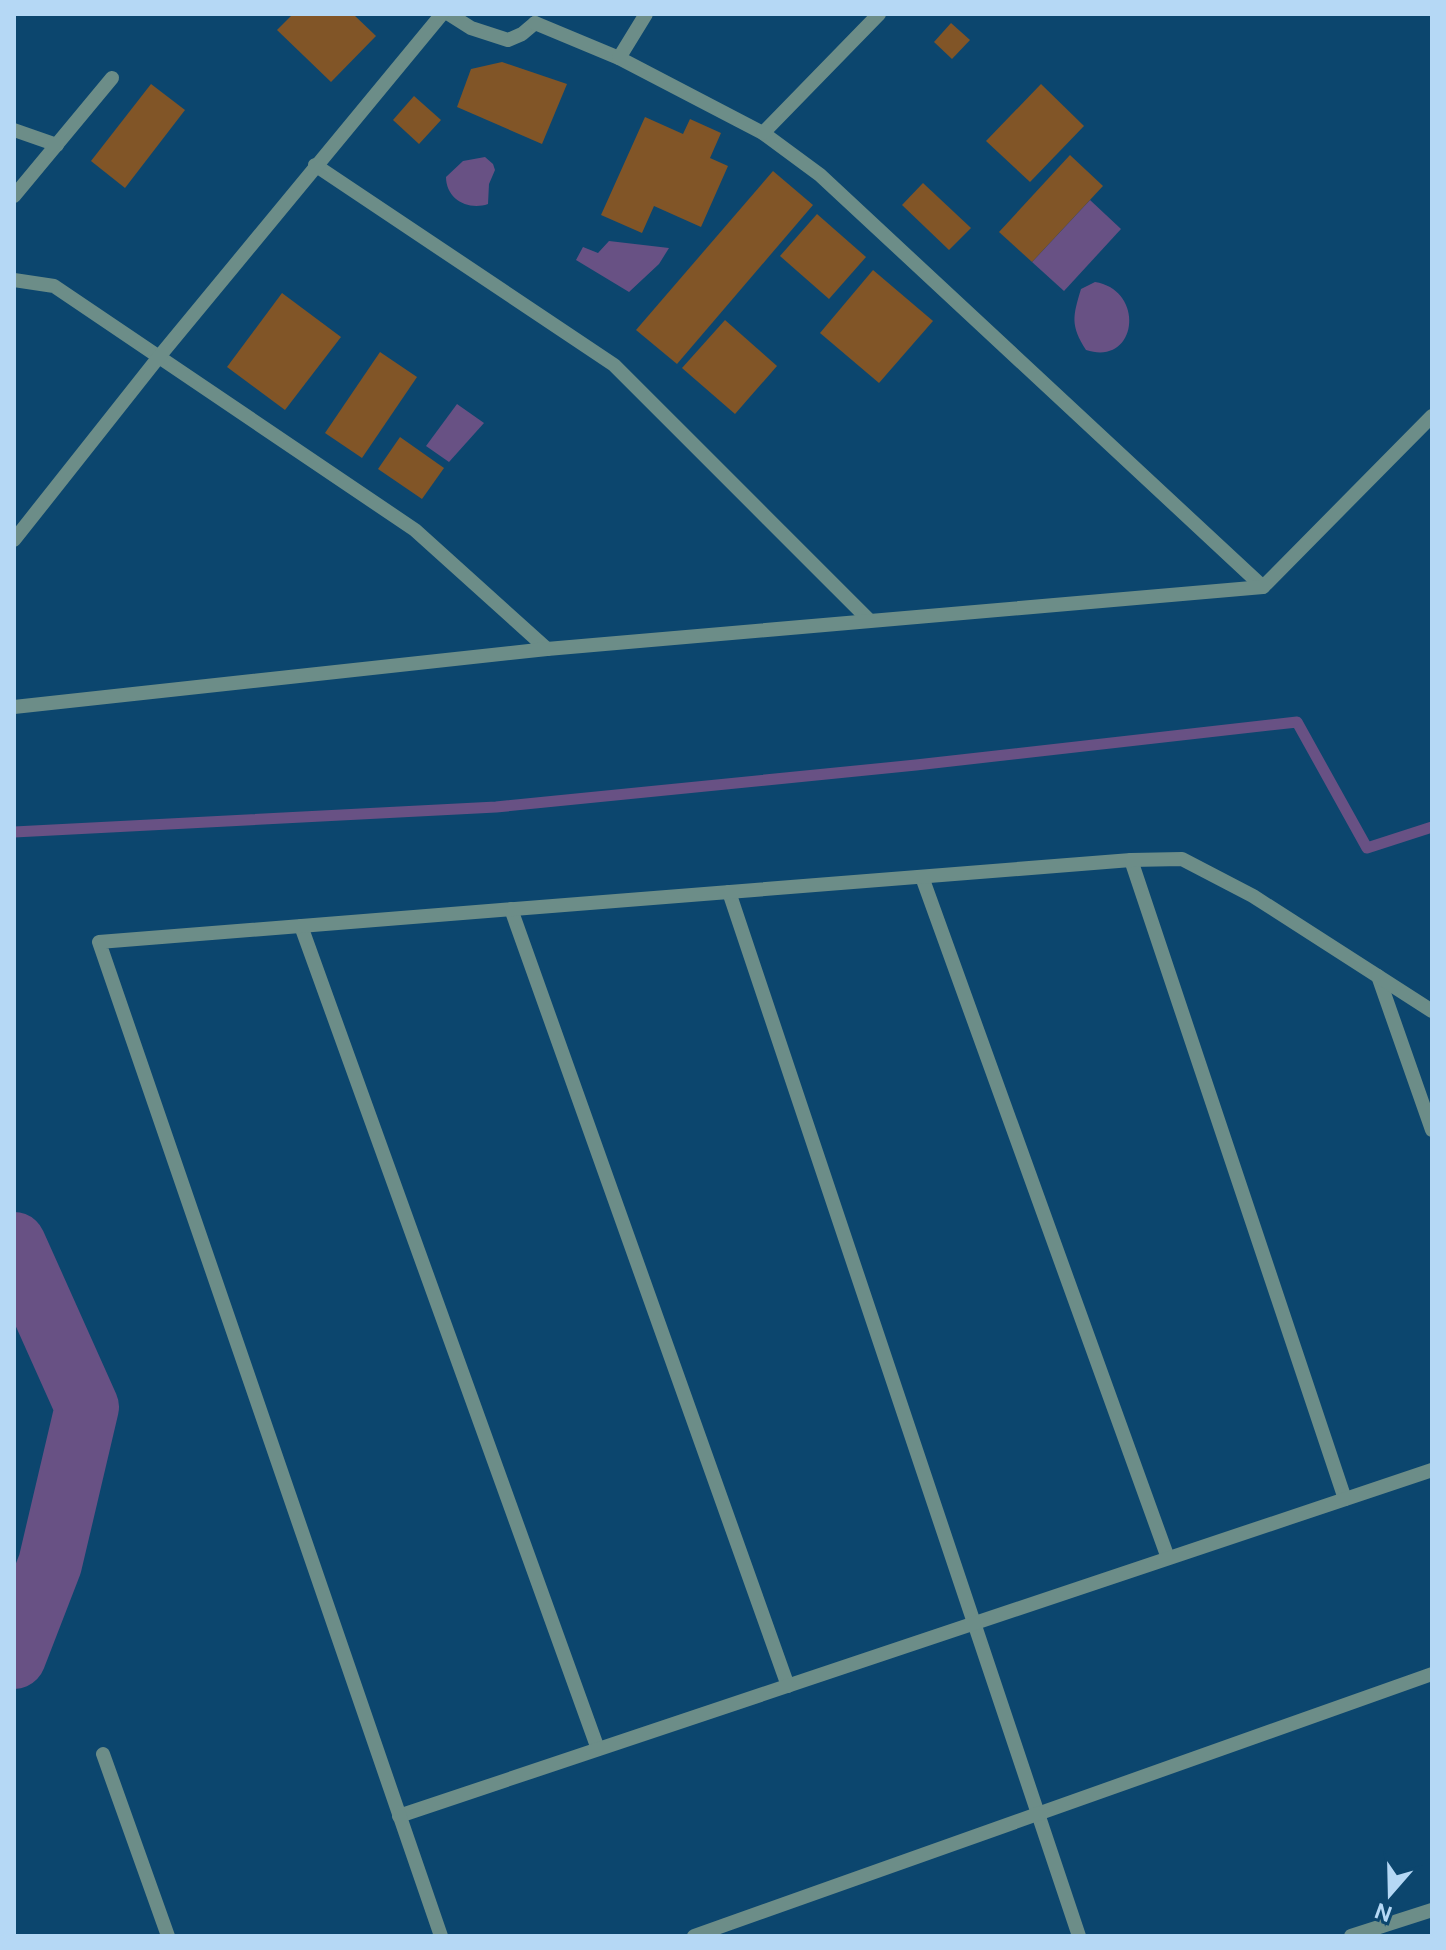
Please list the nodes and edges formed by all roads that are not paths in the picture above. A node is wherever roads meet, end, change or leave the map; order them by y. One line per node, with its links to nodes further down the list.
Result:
1 (442, 14): 11 (street)
2 (449, 14): 5 (street)
3 (646, 14): 6 (street)
4 (879, 14): 9 (street)
5 (535, 18): 6 (street)
6 (619, 58): 9 (street)
7 (112, 78): 10 (street)
8 (14, 130): 10 (street)
9 (763, 133): 17 (street)
10 (57, 145): 12 (street)
11 (315, 165): 14 (street); 18 (street)
12 (14, 196)
13 (14, 280): 14 (street)
14 (158, 358): 16 (street); 19 (street)
15 (1432, 416): 17 (street)
16 (14, 540)
17 (1263, 587): 18 (street)
18 (869, 620): 19 (street)
19 (547, 649): 20 (street)
20 (14, 707)
21 (1131, 860): 22 (street); 26 (street); 30 (street)
22 (922, 877): 23 (street); 31 (street)
23 (729, 892): 24 (street); 32 (street)
24 (511, 909): 25 (street); 34 (street)
25 (301, 926): 35 (street); 37 (street)
26 (1378, 976): 27 (street); 28 (street)
27 (1432, 1011)
28 (1432, 1130)
29 (1432, 1470): 30 (street)
30 (1345, 1499): 31 (street)
31 (1168, 1558): 32 (street)
32 (973, 1623): 34 (street); 38 (street)
33 (1432, 1674): 38 (street)
34 (788, 1686): 35 (street)
35 (598, 1749): 37 (street)
36 (103, 1754): 40 (street)
37 (399, 1816): 41 (street)
38 (1038, 1816): 42 (street); 43 (street)
39 (1432, 1910): 44 (street)
40 (168, 1936)
41 (441, 1936)
42 (694, 1936)
43 (1079, 1936)
44 (1351, 1936)

